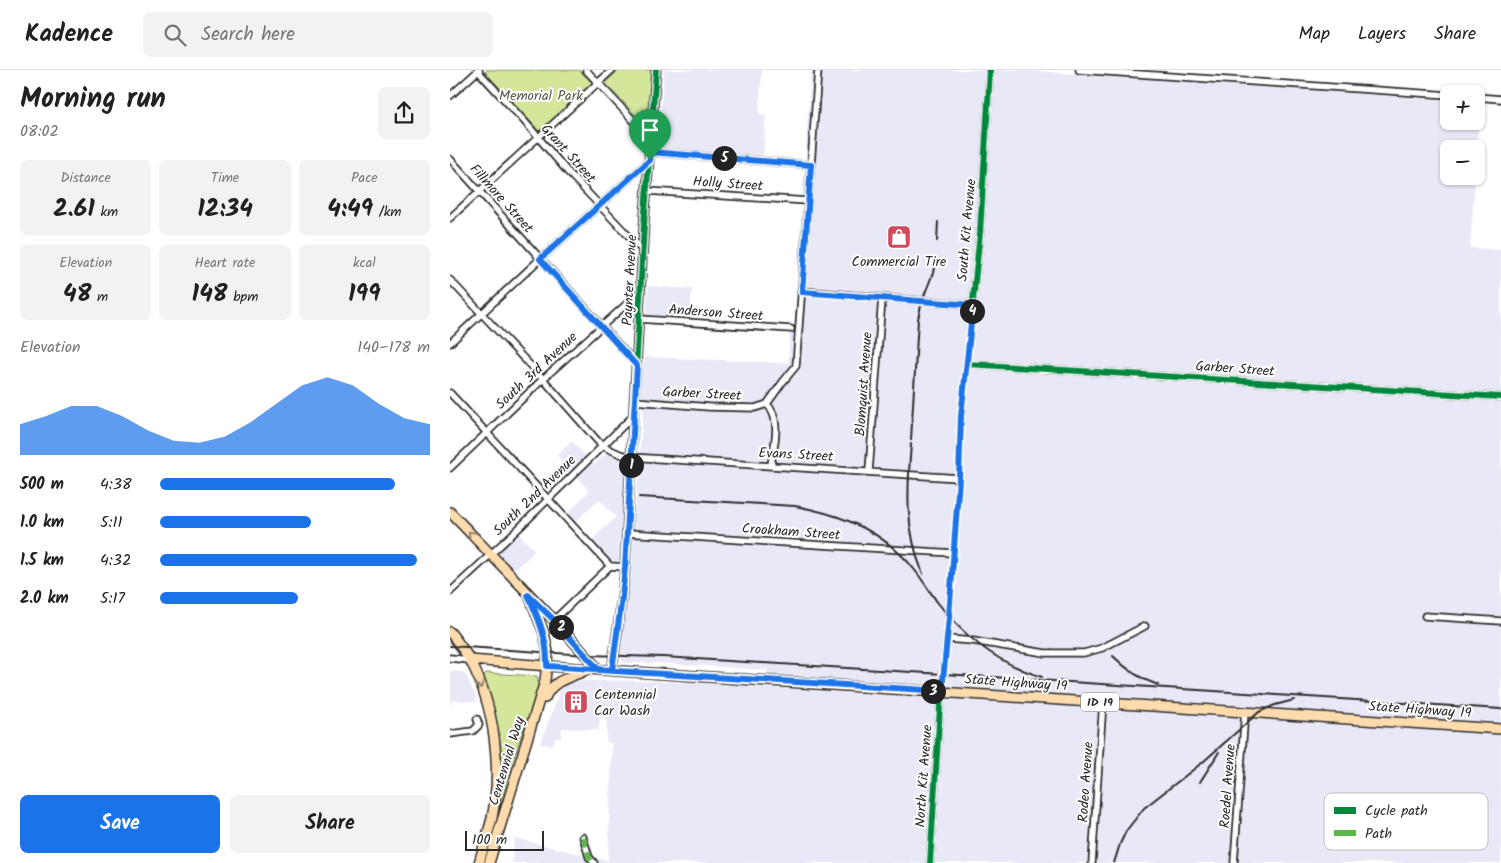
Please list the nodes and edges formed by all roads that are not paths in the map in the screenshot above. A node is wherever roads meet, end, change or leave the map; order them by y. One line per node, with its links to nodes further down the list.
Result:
1 (478, 70): 10 (street); 13 (street, Grant Street)
2 (586, 70): 8 (street)
3 (612, 70): 8 (street)
4 (656, 70): 14 (street, Paynter Avenue)
5 (818, 70): 17 (street)
6 (990, 70): 29 (street, South Kit Avenue)
7 (1079, 70): 9 (street)
8 (597, 83): 13 (street); 14 (street)
9 (1440, 94)
10 (450, 96)
11 (1485, 98): 12 (street)
12 (1501, 99)
13 (538, 137): 18 (street); 21 (street, Grant Street)
14 (651, 139): 15 (street, Paynter Avenue)
15 (650, 156): 17 (street); 19 (street, Paynter Avenue); 21 (street)
16 (450, 160): 18 (street, Fillmore Street)
17 (811, 165): 20 (street)
18 (479, 191): 22 (street); 24 (street, Fillmore Street)
19 (647, 191): 20 (street, Holly Street); 23 (street, Paynter Avenue)
20 (808, 201): 27 (street)
21 (599, 205): 23 (street, Grant Street); 24 (street)
22 (450, 218)
23 (642, 252): 26 (street, Paynter Avenue)
24 (540, 259): 30 (street); 32 (street, Fillmore Street)
25 (450, 280): 30 (street)
26 (640, 292): 31 (street, Paynter Avenue); 32 (street, South 3rd Avenue)
27 (802, 292): 28 (street); 41 (street)
28 (882, 298): 29 (street); 48 (street, Blomquist Avenue)
29 (973, 305): 35 (street, South Kit Avenue)
30 (481, 313): 34 (street); 37 (street)
31 (639, 319): 33 (street, Anderson Street); 36 (street, Paynter Avenue)
32 (602, 327): 36 (street, Fillmore Street); 37 (street, South 3rd Avenue)
33 (791, 330)
34 (450, 343)
35 (966, 364): 39 (street, Garber Street); 49 (street, South Kit Avenue)
36 (637, 366): 40 (street, Paynter Avenue)
37 (543, 380): 43 (street, South 3rd Avenue); 44 (street)
38 (450, 393): 43 (street)
39 (1501, 397)
40 (635, 401): 41 (street, Garber Street); 42 (street, Paynter Avenue)
41 (767, 404): 46 (street)
42 (634, 415): 44 (street, South 2nd Avenue); 45 (street, Paynter Avenue)
43 (487, 433): 47 (street, South 3rd Avenue); 50 (street)
44 (602, 446): 45 (street, Evans Street); 50 (street, South 2nd Avenue)
45 (631, 457): 46 (street, Evans Street); 52 (street, Paynter Avenue)
46 (771, 465): 48 (street, Evans Street)
47 (450, 468)
48 (869, 471): 49 (street, Evans Street)
49 (959, 478): 53 (street, South Kit Avenue)
50 (549, 499): 54 (street, South 2nd Avenue); 55 (street)
51 (450, 512): 54 (main road, one-way to 51)
52 (627, 533): 53 (street, Crookham Street); 56 (street, Paynter Avenue)
53 (954, 553): 64 (street, South Kit Avenue)
54 (490, 555): 57 (street, South 2nd Avenue); 58 (main road)
55 (610, 566): 56 (street); 60 (street)
56 (625, 567): 70 (street, Paynter Avenue)
57 (450, 592)
58 (528, 595): 60 (main road); 67 (main road, Centennial Way)
59 (1425, 616): 61 (street)
60 (554, 620): 69 (main road)
61 (1501, 621)
62 (1145, 626): 64 (street)
63 (450, 632): 66 (main road, Centennial Way)
64 (947, 639): 71 (street, South Kit Avenue)
65 (450, 658): 66 (street)
66 (470, 660): 67 (main road, State Highway 19 / ID 19); 79 (main road, Centennial Way, one-way to 79)
67 (547, 666): 68 (main road, State Highway 19 / ID 19); 77 (main road, Centennial Way)
68 (589, 669): 69 (main road, State Highway 19 / ID 19); 77 (main road)
69 (599, 670): 70 (main road, State Highway 19 / ID 19)
70 (612, 670): 71 (main road, State Highway 19 / ID 19)
71 (942, 691): 72 (main road, State Highway 19 / ID 19); 82 (street, North Kit Avenue)
72 (1103, 702): 73 (main road, State Highway 19 / ID 19); 83 (street, Rodeo Avenue)
73 (1245, 711): 75 (main road, State Highway 19 / ID 19); 84 (street, Roedel Avenue)
74 (477, 719): 76 (street)
75 (1501, 728)
76 (450, 734)
77 (510, 794): 80 (main road, Centennial Way)
78 (583, 837): 81 (street)
79 (479, 863)
80 (489, 863)
81 (594, 863)
82 (930, 863)
83 (1092, 863)
84 (1234, 863)

